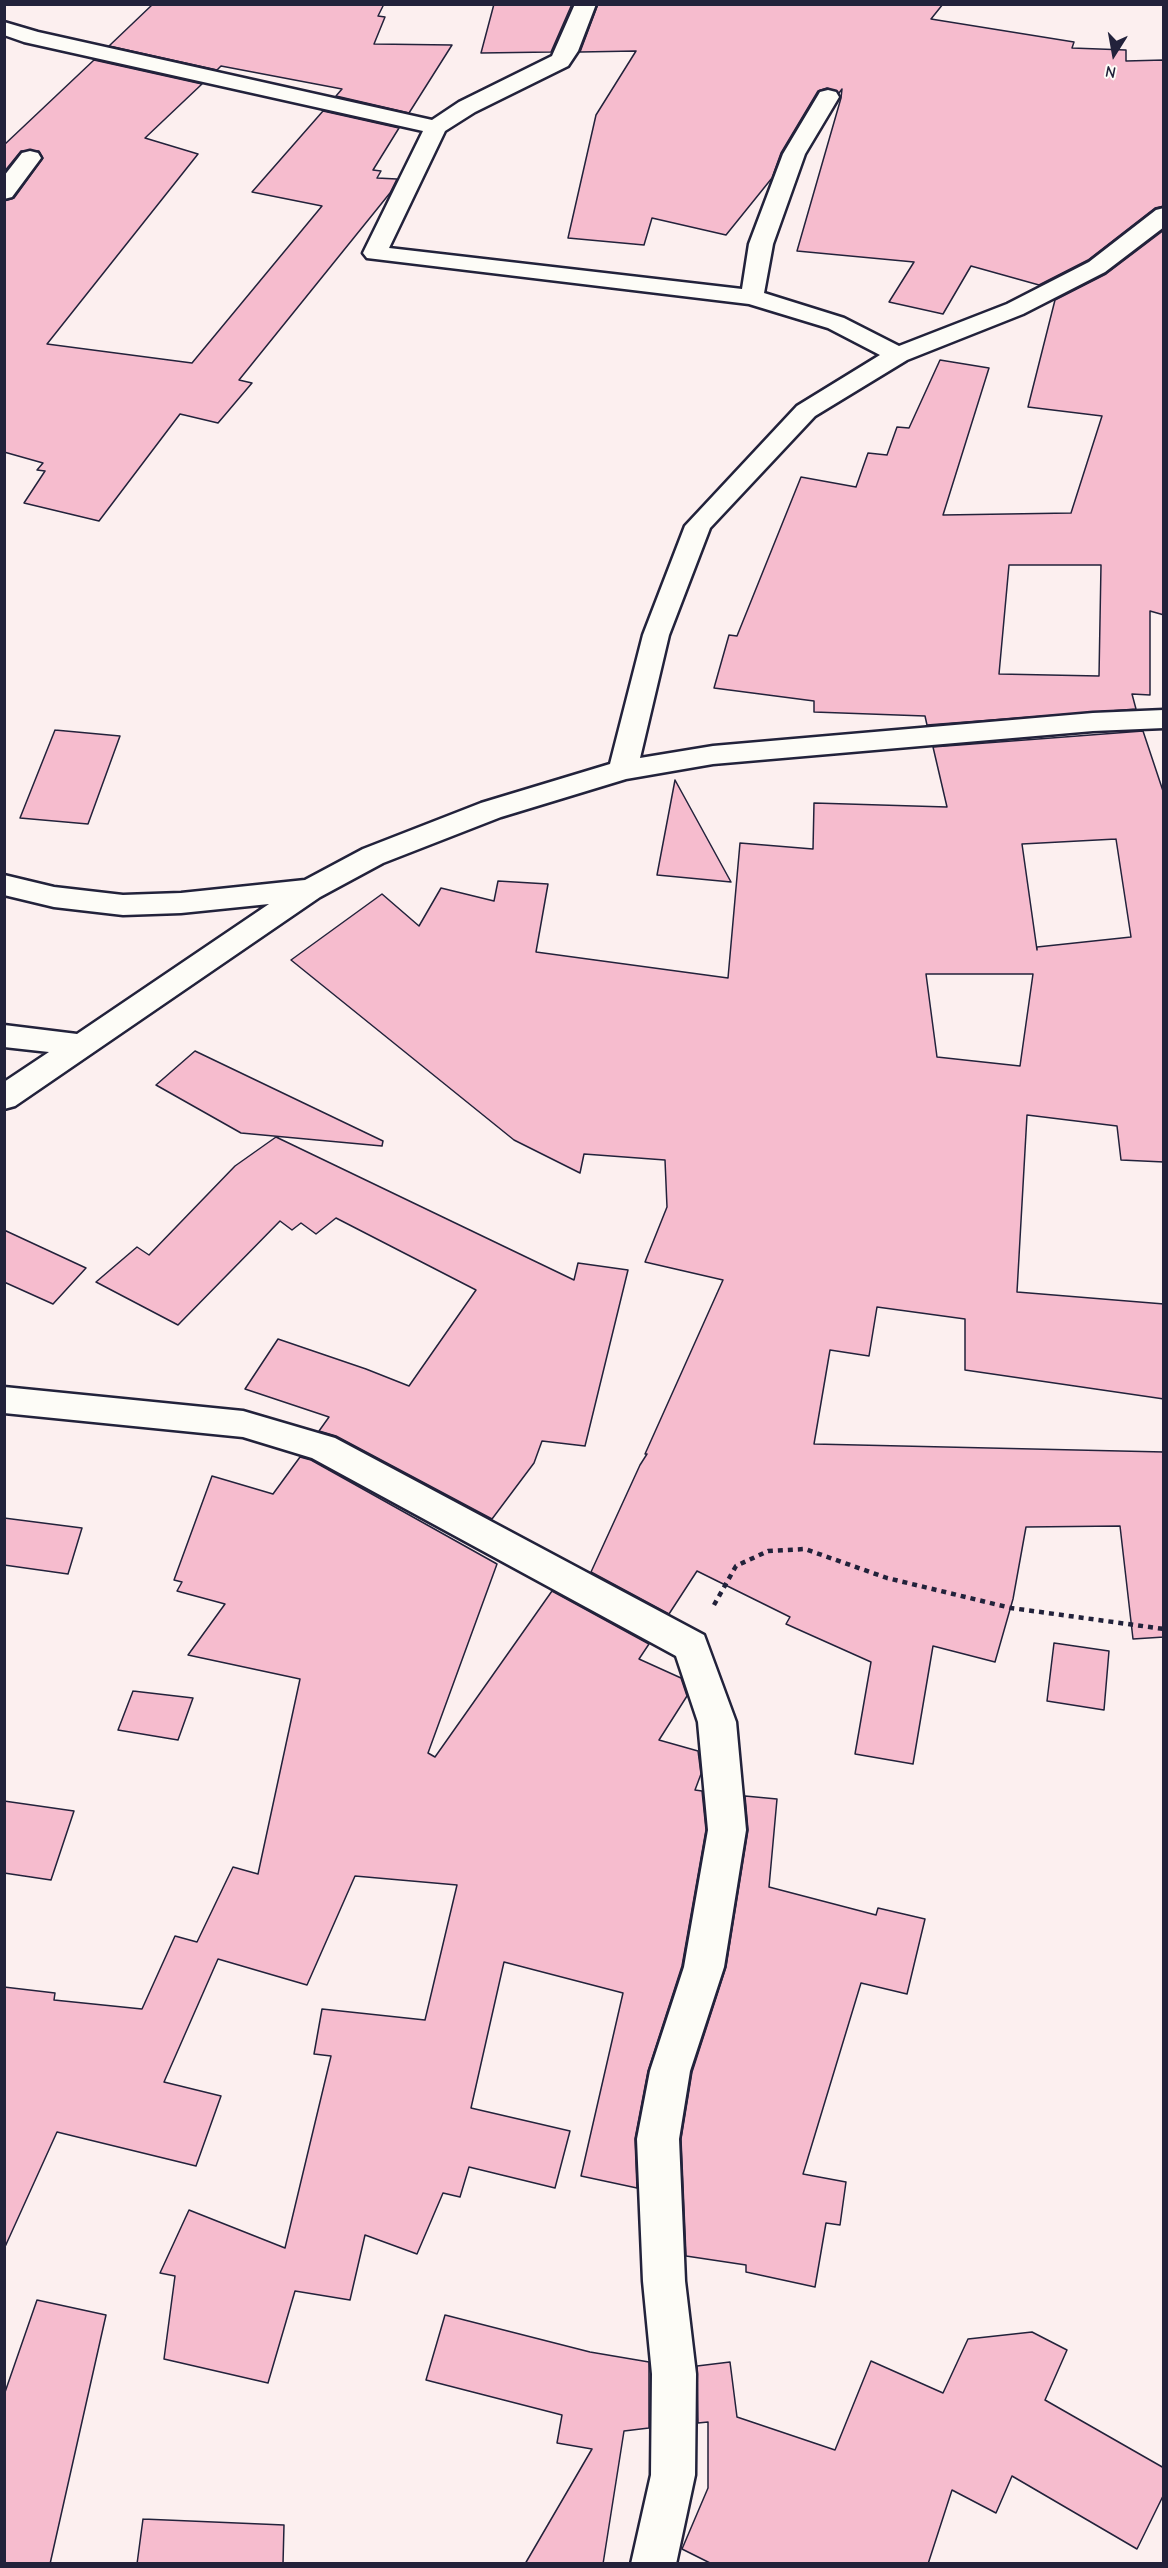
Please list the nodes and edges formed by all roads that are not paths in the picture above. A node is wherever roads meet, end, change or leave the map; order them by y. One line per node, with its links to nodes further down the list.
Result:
1 (586, 4): 4 (street)
2 (4, 28): 4 (street)
3 (828, 97): 8 (street)
4 (436, 127): 8 (street)
5 (30, 158): 6 (street)
6 (4, 192)
7 (1164, 215): 9 (street)
8 (752, 297): 9 (street)
9 (898, 355): 11 (street)
10 (1164, 719): 11 (street)
11 (623, 770): 13 (street)
12 (4, 885): 13 (street)
13 (310, 890): 15 (street)
14 (4, 1036): 15 (street)
15 (81, 1045): 16 (street)
16 (4, 1098)
17 (4, 1400): 18 (street)
18 (654, 2564)

